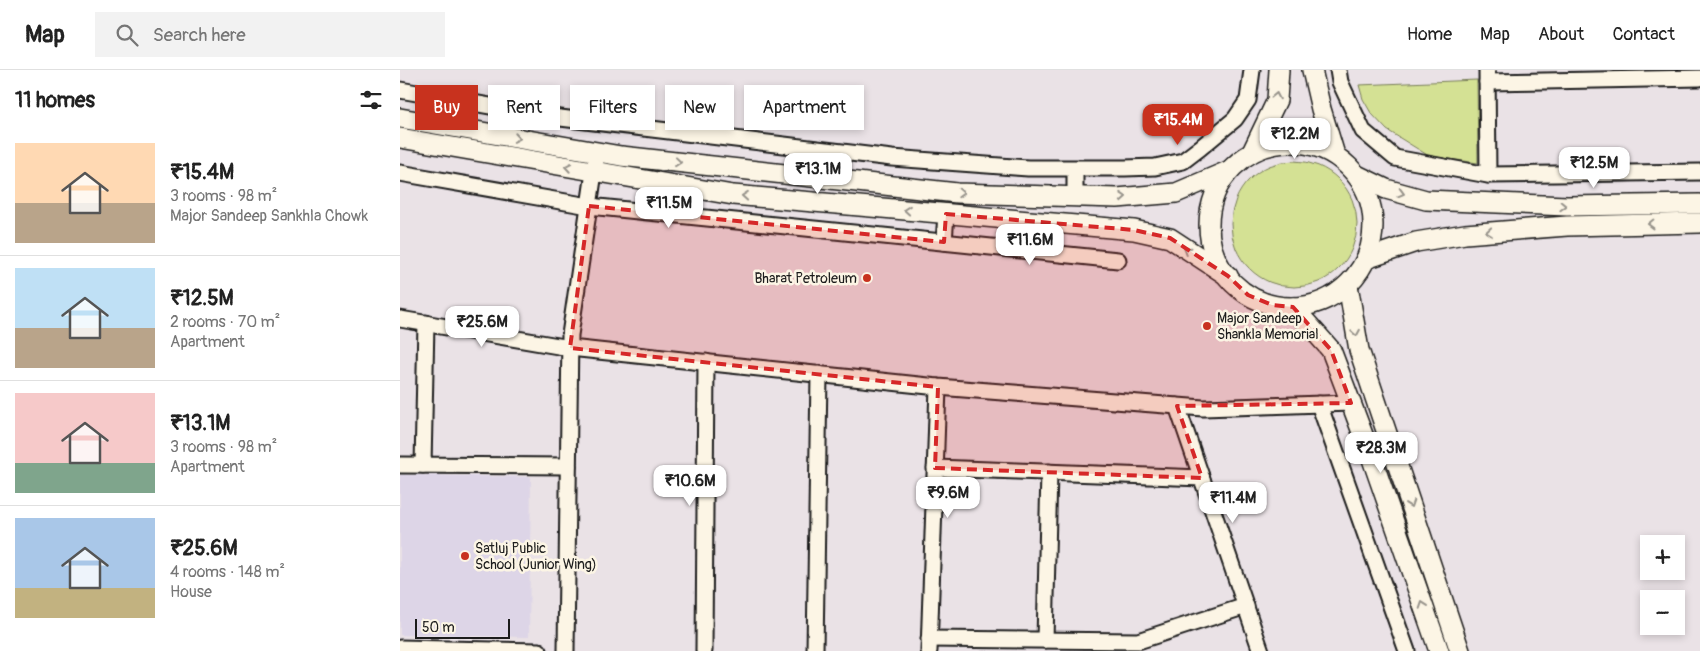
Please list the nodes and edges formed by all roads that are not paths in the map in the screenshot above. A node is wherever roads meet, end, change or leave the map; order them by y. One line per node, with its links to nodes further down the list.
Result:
1 (1252, 70): 13 (street)
2 (1279, 70): 11 (street, one-way to 2)
3 (1312, 70): 12 (street)
4 (1338, 70): 19 (street)
5 (1487, 76): 6 (street); 19 (street)
6 (1700, 78)
7 (400, 90): 13 (street)
8 (400, 118): 10 (street, one-way to 10)
9 (400, 138): 15 (street, one-way to 9)
10 (598, 152): 15 (street); 20 (street, one-way to 20)
11 (1252, 152): 12 (street); 14 (street)
12 (1335, 155): 18 (street)
13 (1075, 169): 20 (street)
14 (1230, 170): 20 (street, one-way to 14); 28 (street)
15 (594, 172): 22 (street); 23 (street, one-way to 15)
16 (1700, 172): 19 (street)
17 (400, 173): 22 (street)
18 (1356, 175): 21 (street, one-way to 21); 26 (street)
19 (1488, 175)
20 (1075, 196)
21 (1700, 204)
22 (589, 206): 25 (street); 33 (street)
23 (946, 214): 25 (street); 28 (street, one-way to 23)
24 (1700, 223): 26 (street, one-way to 26)
25 (944, 242): 27 (street)
26 (1366, 259): 29 (street)
27 (1118, 260)
28 (1228, 276): 30 (street)
29 (1348, 285): 30 (street); 59 (street, one-way to 59)
30 (1293, 307): 37 (street)
31 (400, 318): 32 (street)
32 (426, 323): 33 (street); 41 (street)
33 (570, 348): 34 (street); 42 (street)
34 (706, 362): 35 (street); 54 (street)
35 (819, 374): 36 (street); 55 (street)
36 (938, 387): 39 (street); 43 (street)
37 (1351, 403): 38 (street); 58 (street, one-way to 37)
38 (1319, 404): 39 (street); 57 (street)
39 (1177, 406): 45 (street)
40 (400, 465): 41 (street)
41 (423, 465): 42 (street)
42 (568, 466): 53 (street)
43 (935, 468): 44 (street); 48 (street)
44 (1049, 472): 45 (street); 47 (street)
45 (1202, 478): 46 (street)
46 (1246, 606): 49 (street); 56 (street)
47 (1045, 640): 48 (street); 49 (street)
48 (929, 645)
49 (1140, 646)
50 (400, 648): 51 (street)
51 (425, 650): 52 (street)
52 (539, 651)
53 (566, 651)
54 (704, 651)
55 (815, 651)
56 (1261, 651)
57 (1407, 651)
58 (1439, 651)
59 (1460, 651)

